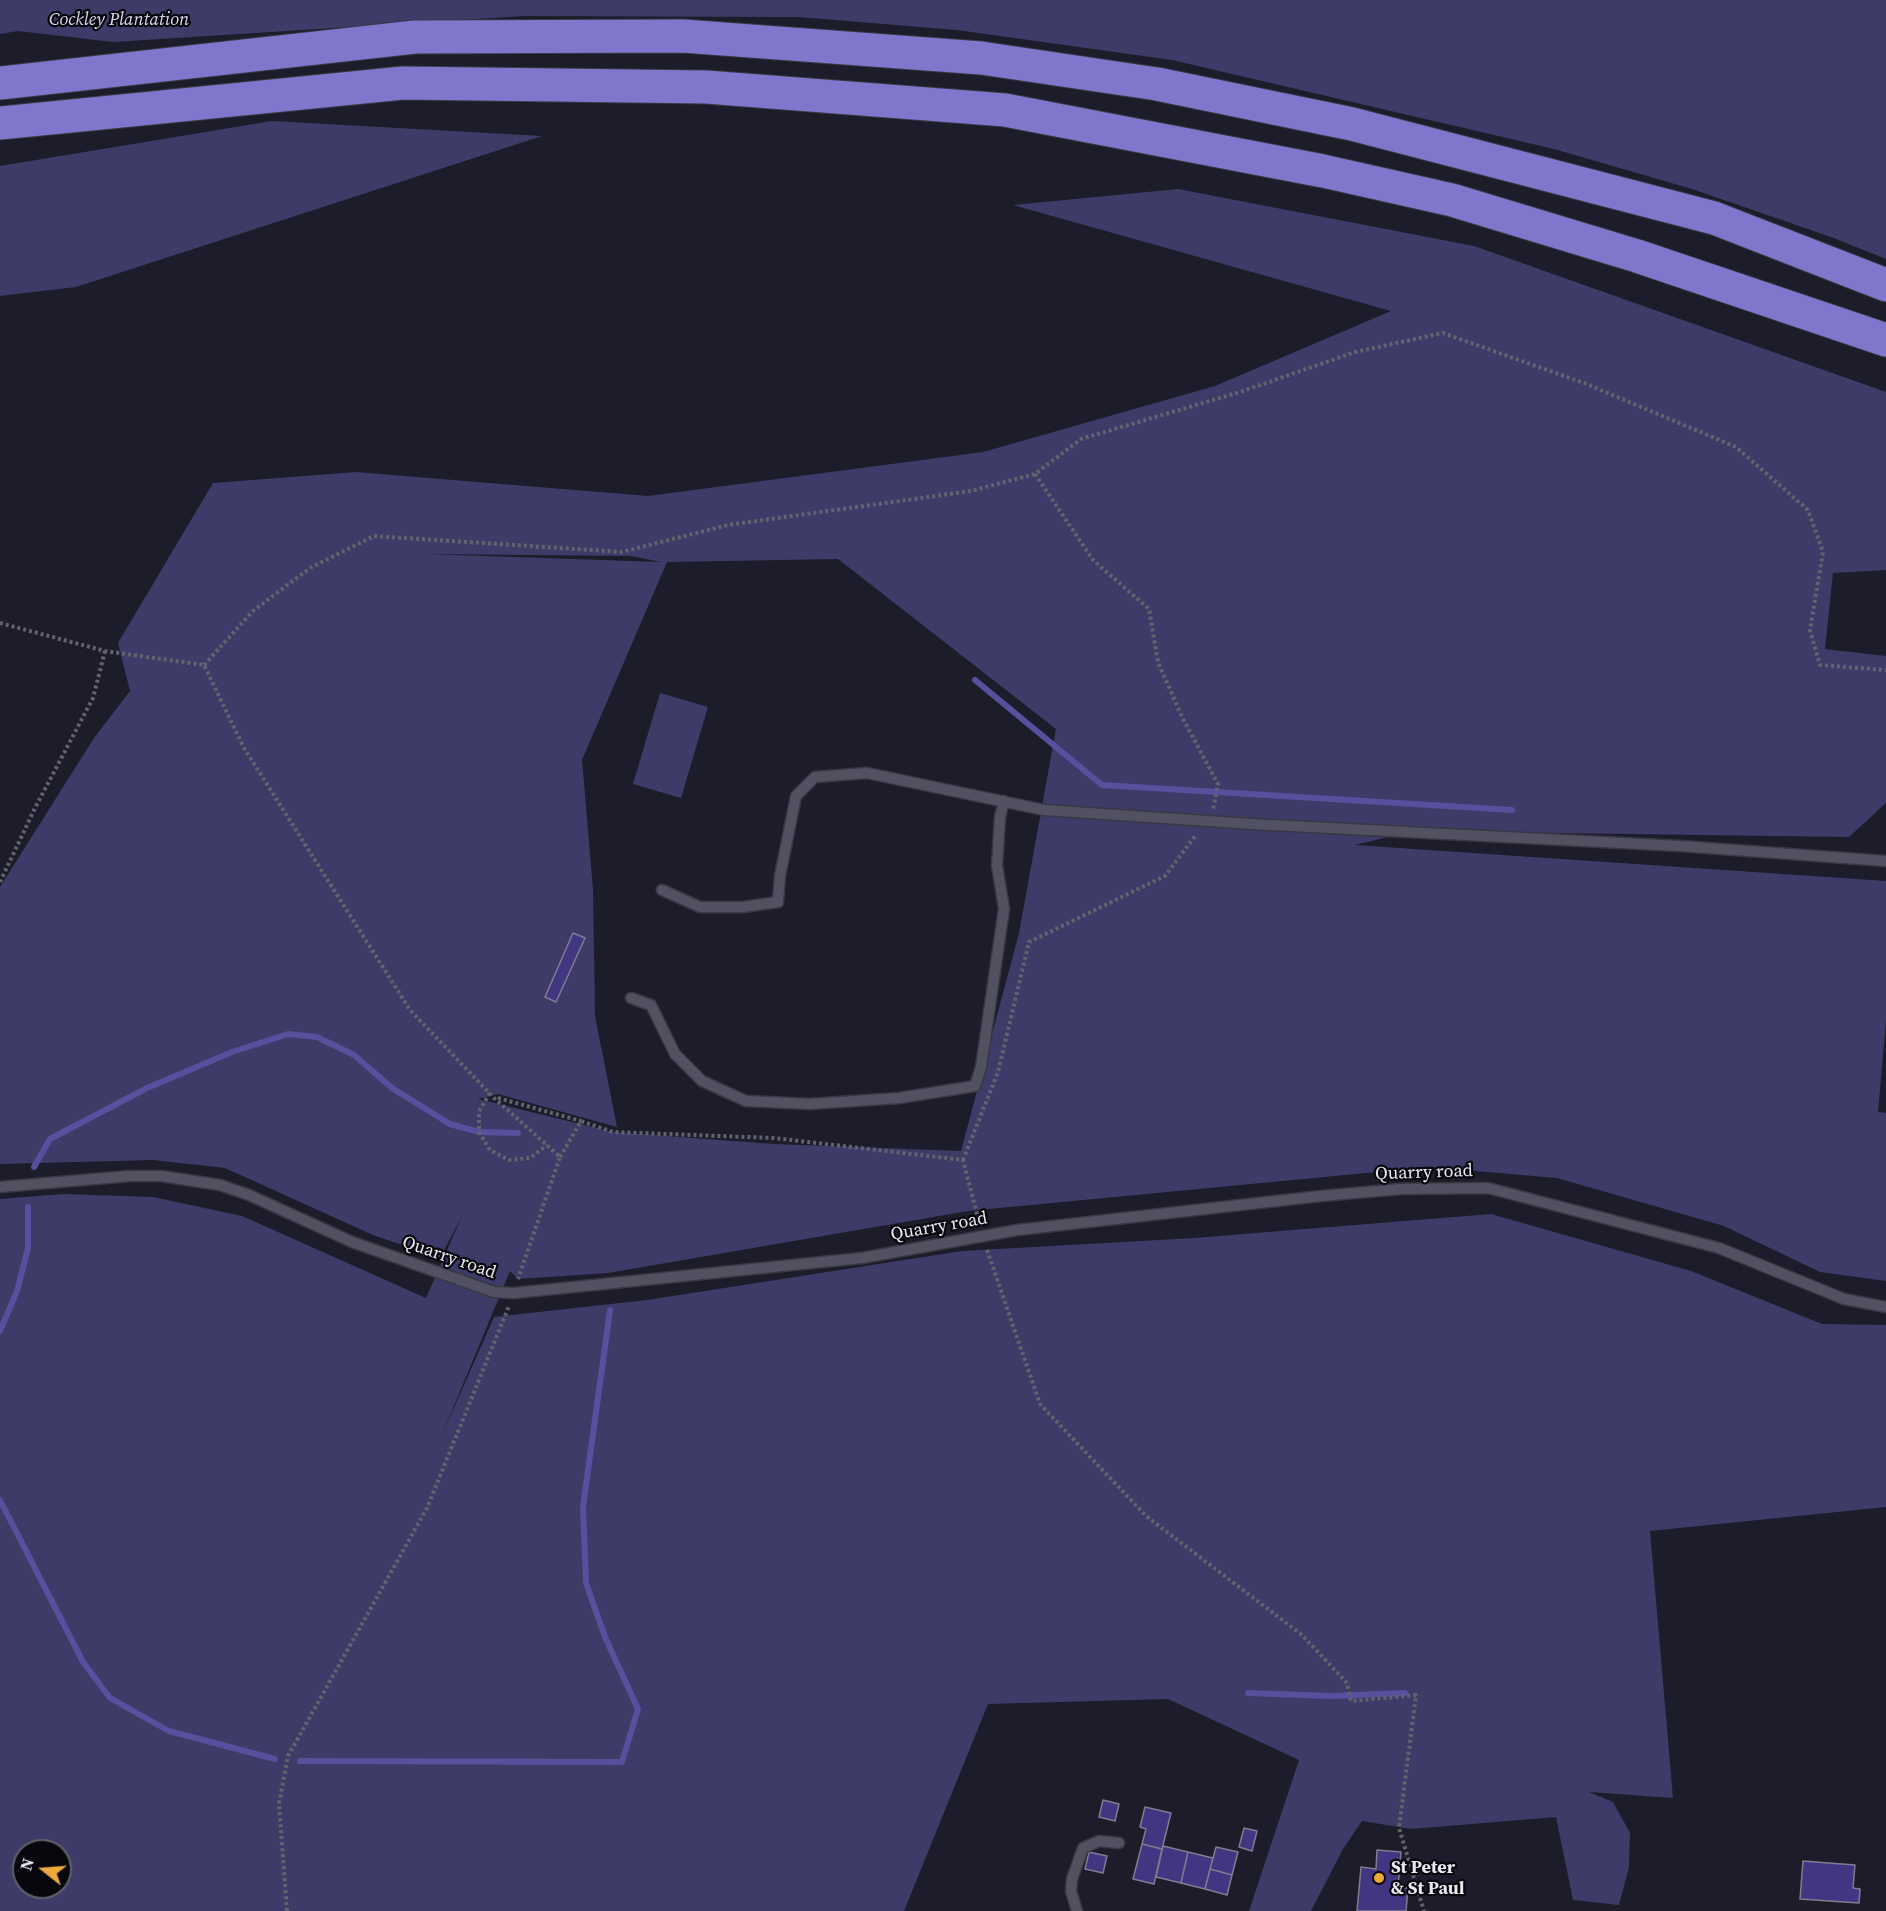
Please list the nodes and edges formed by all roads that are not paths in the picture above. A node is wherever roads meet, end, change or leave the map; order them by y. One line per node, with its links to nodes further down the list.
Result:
1 (0, 83): 3 (highway)
2 (0, 123): 4 (highway)
3 (1886, 285)
4 (1886, 340)
5 (1004, 801): 6 (lane); 7 (lane); 8 (lane)
6 (1886, 861)
7 (662, 890)
8 (631, 998)
9 (0, 1187): 10 (lane, Quarry road)
10 (1886, 1307)
11 (1119, 1843): 12 (lane)
12 (1077, 1911)

